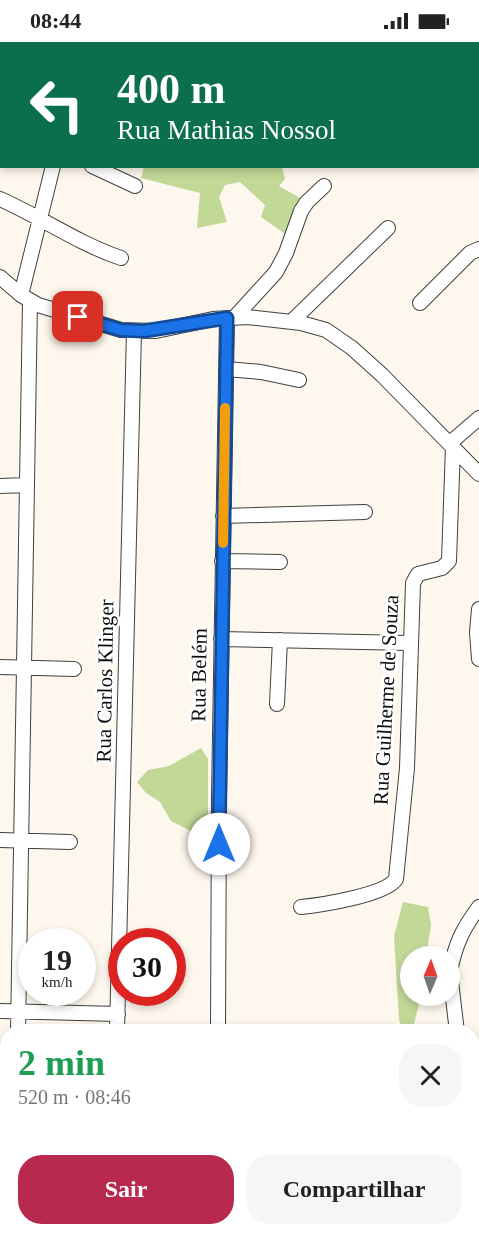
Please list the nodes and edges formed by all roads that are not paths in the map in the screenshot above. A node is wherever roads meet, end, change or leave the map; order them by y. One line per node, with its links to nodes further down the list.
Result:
1 (52, 168): 6 (street)
2 (96, 168): 3 (street)
3 (135, 186)
4 (324, 186): 13 (street)
5 (0, 199): 6 (street)
6 (40, 218): 9 (street); 11 (street)
7 (388, 228): 14 (street)
8 (479, 249): 12 (street)
9 (121, 258)
10 (0, 277): 11 (street)
11 (26, 298): 15 (street); 21 (street)
12 (420, 303)
13 (231, 317): 14 (street); 15 (street); 16 (street, Rua Belém)
14 (292, 321): 19 (street)
15 (134, 331): 45 (street, Rua Carlos Klinger)
16 (226, 369): 17 (street); 24 (street, Rua Belém)
17 (299, 380)
18 (479, 418): 19 (street)
19 (451, 445): 20 (street); 30 (street, Rua Guilherme de Souza)
20 (479, 474)
21 (27, 485): 22 (street); 33 (street)
22 (0, 486)
23 (365, 512): 24 (street)
24 (223, 516): 25 (street, Rua Belém)
25 (222, 561): 26 (street); 28 (street, Rua Belém)
26 (280, 562)
27 (479, 609): 31 (street)
28 (221, 639): 29 (street); 48 (street, Rua Belém)
29 (280, 640): 30 (street); 35 (street)
30 (409, 643): 40 (street, Rua Guilherme de Souza)
31 (479, 659)
32 (0, 667): 33 (street)
33 (23, 668): 34 (street); 37 (street)
34 (74, 669)
35 (277, 704)
36 (0, 840): 37 (street)
37 (20, 840): 38 (street); 44 (street)
38 (70, 842)
39 (479, 907): 41 (street)
40 (301, 908)
41 (455, 946)
42 (454, 1006): 49 (street)
43 (0, 1011): 44 (street)
44 (17, 1012): 45 (street); 46 (street)
45 (118, 1014): 47 (street, Rua Carlos Klinger)
46 (18, 1024)
47 (117, 1024)
48 (218, 1024)
49 (456, 1024)

